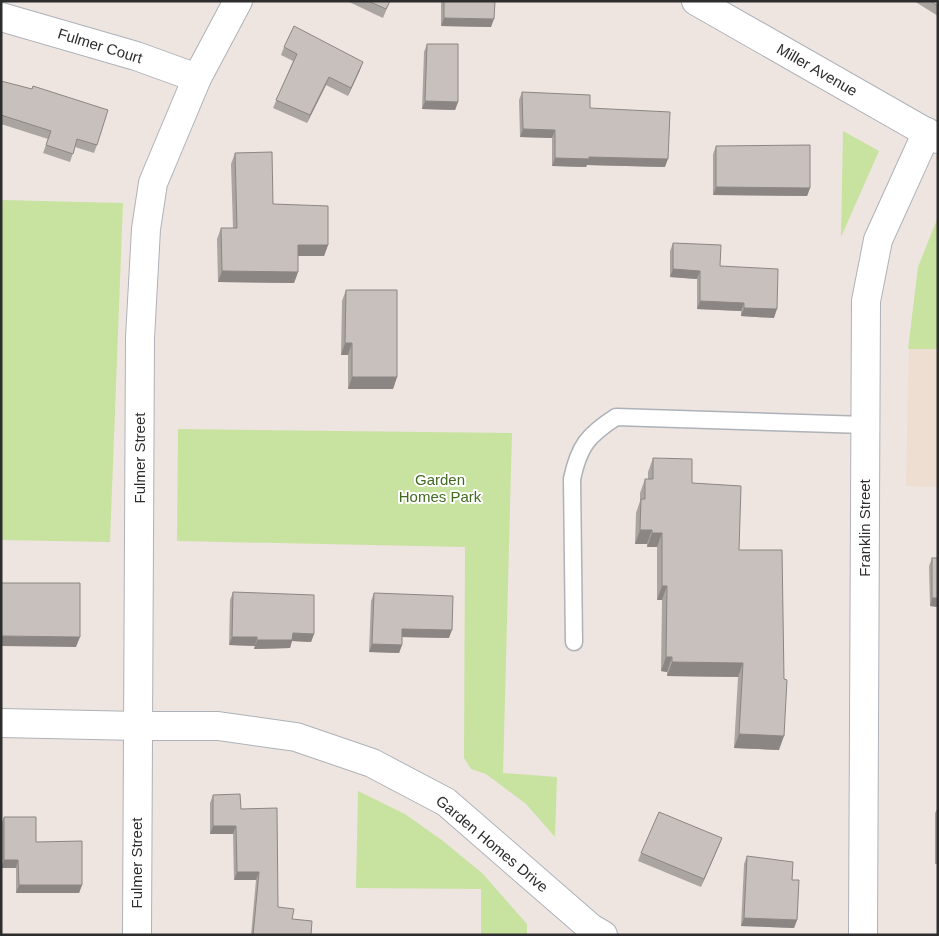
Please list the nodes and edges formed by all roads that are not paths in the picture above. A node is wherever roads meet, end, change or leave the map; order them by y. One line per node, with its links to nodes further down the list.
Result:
1 (238, 1): 4 (street, Fulmer Street)
2 (696, 1): 5 (street, Miller Avenue)
3 (1, 18): 4 (street, Fulmer Court)
4 (197, 78): 9 (street, Fulmer Street)
5 (932, 136): 6 (street, Franklin Street)
6 (865, 425): 7 (lane); 12 (street, Franklin Street)
7 (574, 642)
8 (1, 723): 9 (street, Garden Homes Drive)
9 (139, 726): 10 (street, Fulmer Street); 11 (street, Garden Homes Drive)
10 (137, 935)
11 (602, 935)
12 (863, 935)

